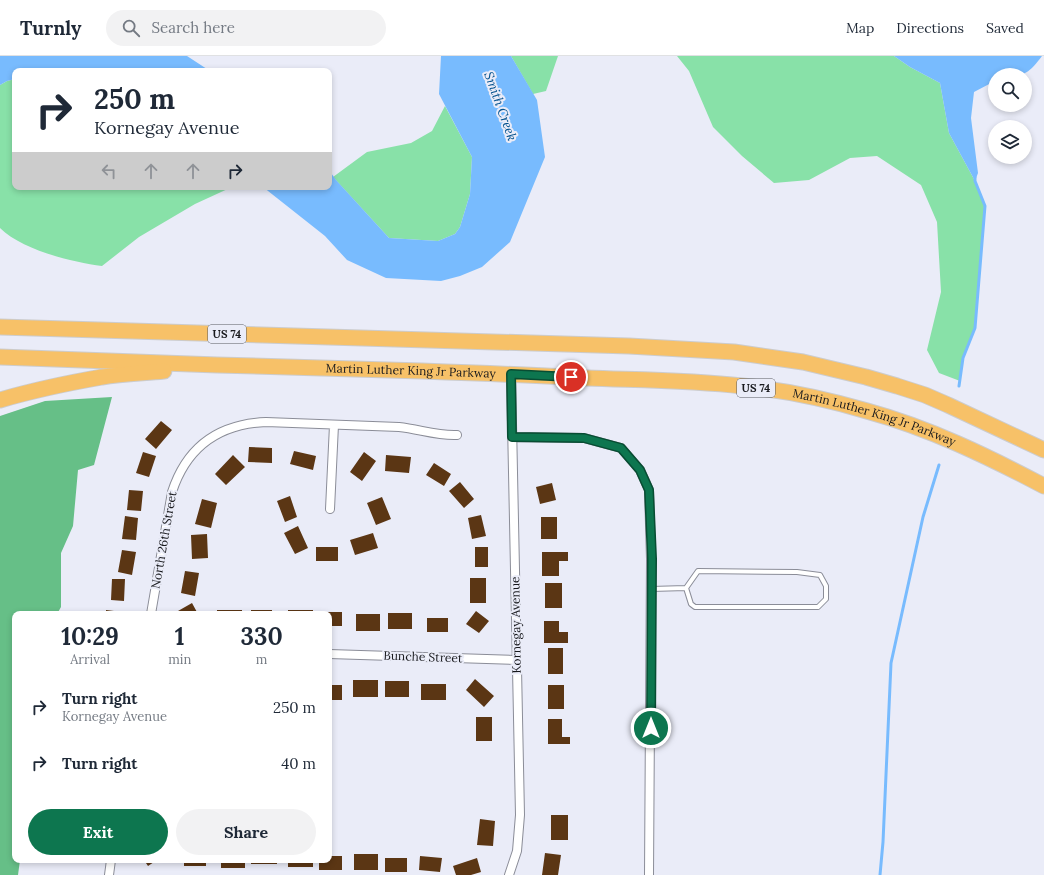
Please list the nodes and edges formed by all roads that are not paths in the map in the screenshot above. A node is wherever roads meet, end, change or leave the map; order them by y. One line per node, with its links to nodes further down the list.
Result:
1 (0, 327): 9 (highway, US 74)
2 (0, 357): 3 (highway, Martin Luther King Jr Parkway / US 74)
3 (222, 366): 4 (highway, Martin Luther King Jr Parkway / US 74); 5 (highway)
4 (511, 374): 8 (street, Kornegay Avenue); 10 (highway, Martin Luther King Jr Parkway / US 74)
5 (0, 400)
6 (334, 425): 7 (street); 11 (street); 14 (street, North 26th Street)
7 (457, 435)
8 (512, 437): 13 (street); 16 (street, Kornegay Avenue)
9 (1044, 450)
10 (1044, 486)
11 (330, 509)
12 (686, 588): 12 (lane); 13 (lane)
13 (651, 589): 20 (street)
14 (152, 611)
15 (332, 654): 16 (street, Bunche Street)
16 (517, 660): 19 (street, Kornegay Avenue)
17 (110, 863): 18 (street)
18 (108, 875)
19 (509, 875)
20 (650, 875)

